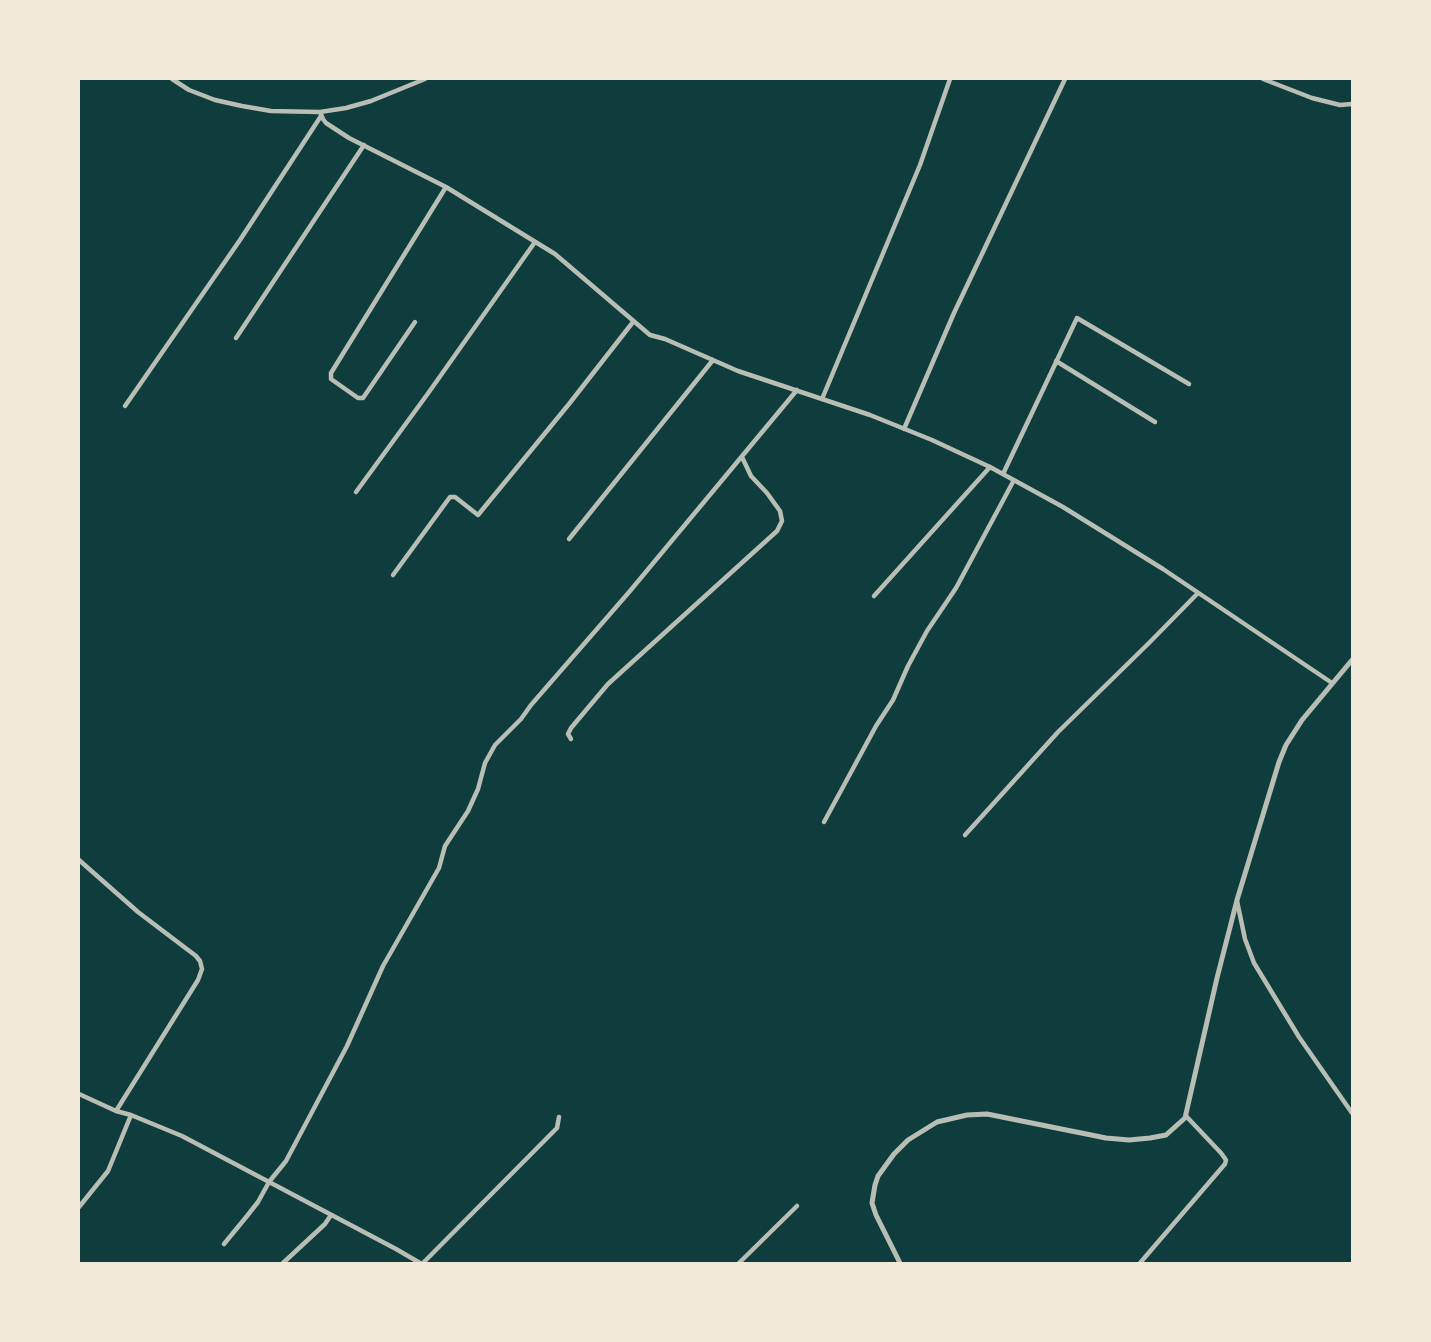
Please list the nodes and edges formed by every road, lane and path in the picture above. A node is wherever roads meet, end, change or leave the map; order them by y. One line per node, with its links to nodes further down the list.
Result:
1 (172, 79): 7 (street)
2 (425, 79): 7 (street)
3 (950, 79): 18 (street)
4 (1065, 79): 21 (street)
5 (1263, 79): 6 (street)
6 (1352, 104)
7 (321, 114): 8 (street); 19 (street)
8 (364, 145): 9 (street); 13 (street)
9 (446, 187): 10 (street); 11 (street)
10 (535, 242): 12 (street); 26 (street)
11 (415, 321)
12 (633, 322): 14 (street); 28 (street)
13 (236, 338)
14 (713, 360): 17 (street); 27 (street)
15 (1056, 361): 16 (street); 20 (street); 24 (street)
16 (1189, 384)
17 (797, 390): 18 (street); 22 (street)
18 (822, 399): 21 (street)
19 (125, 406)
20 (1155, 422)
21 (904, 429): 23 (street)
22 (742, 457): 33 (street); 44 (street)
23 (990, 467): 24 (street); 30 (street)
24 (1003, 474): 25 (street)
25 (1014, 480): 29 (street); 34 (street)
26 (356, 492)
27 (569, 539)
28 (393, 575)
29 (1198, 593): 32 (street); 35 (street)
30 (874, 596)
31 (1352, 660): 32 (street)
32 (1332, 683): 37 (street)
33 (571, 739)
34 (824, 822)
35 (965, 835)
36 (79, 860): 39 (street)
37 (1237, 900): 40 (street); 42 (street)
38 (79, 1094): 39 (street)
39 (116, 1111): 41 (street)
40 (1352, 1113)
41 (131, 1115): 44 (street); 46 (street)
42 (1186, 1116): 52 (street); 53 (street)
43 (559, 1117): 50 (street)
44 (269, 1182): 47 (street); 48 (street)
45 (797, 1206): 51 (street)
46 (79, 1207)
47 (331, 1215): 49 (street); 50 (street)
48 (225, 1244)
49 (283, 1263)
50 (421, 1263)
51 (738, 1263)
52 (900, 1263)
53 (1140, 1263)

